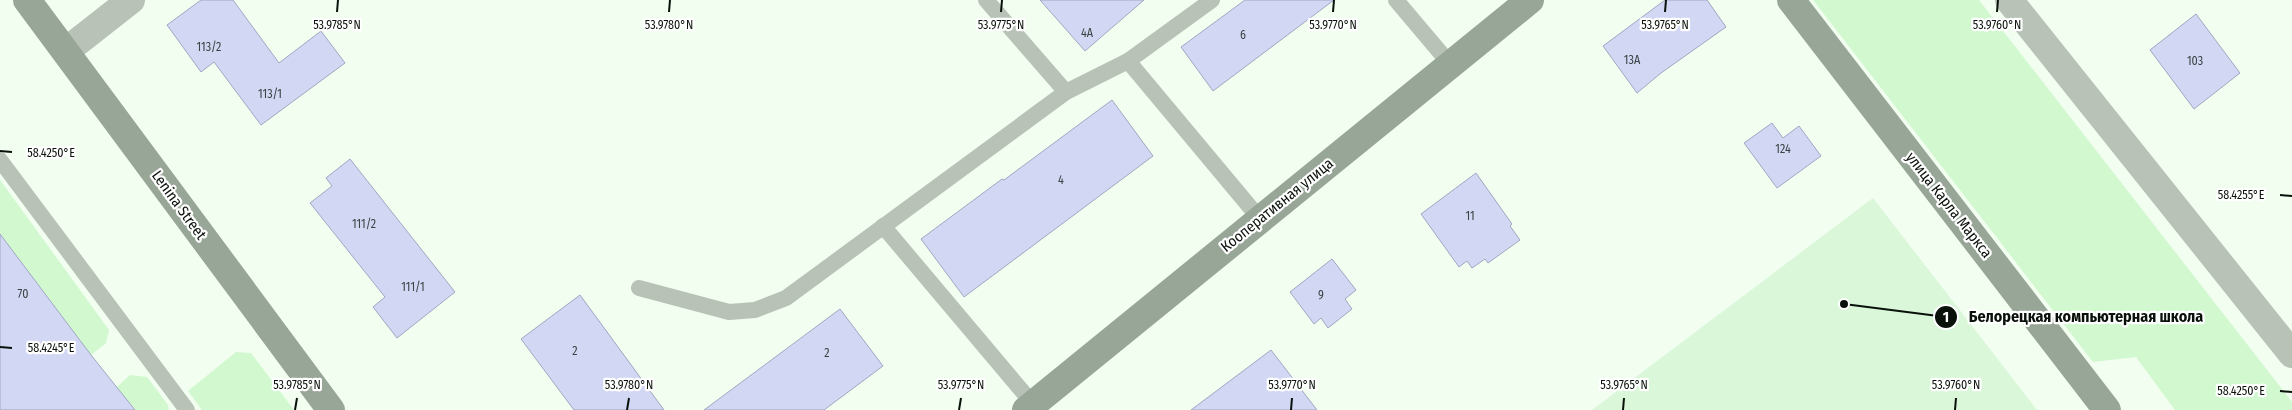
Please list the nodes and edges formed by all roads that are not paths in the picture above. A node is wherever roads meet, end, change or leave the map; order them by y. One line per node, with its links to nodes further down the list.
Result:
1 (27, 0): 9 (street, Lenina Street)
2 (131, 0): 9 (street)
3 (986, 0): 12 (lane)
4 (1212, 0): 10 (lane)
5 (1396, 0): 11 (lane)
6 (1530, 0): 11 (street, Кооперативная улица)
7 (1791, 0): 21 (street, улица Карла Маркса)
8 (2009, 0): 17 (street)
9 (66, 51): 20 (street, Lenina Street)
10 (1128, 62): 12 (lane); 14 (lane)
11 (1450, 64): 14 (street, Кооперативная улица)
12 (1066, 92): 15 (lane)
13 (0, 160): 19 (lane)
14 (1260, 219): 18 (street, Кооперативная улица)
15 (883, 226): 16 (lane); 18 (lane)
16 (639, 288)
17 (2292, 354)
18 (1029, 407)
19 (187, 410)
20 (331, 410)
21 (2107, 410)

